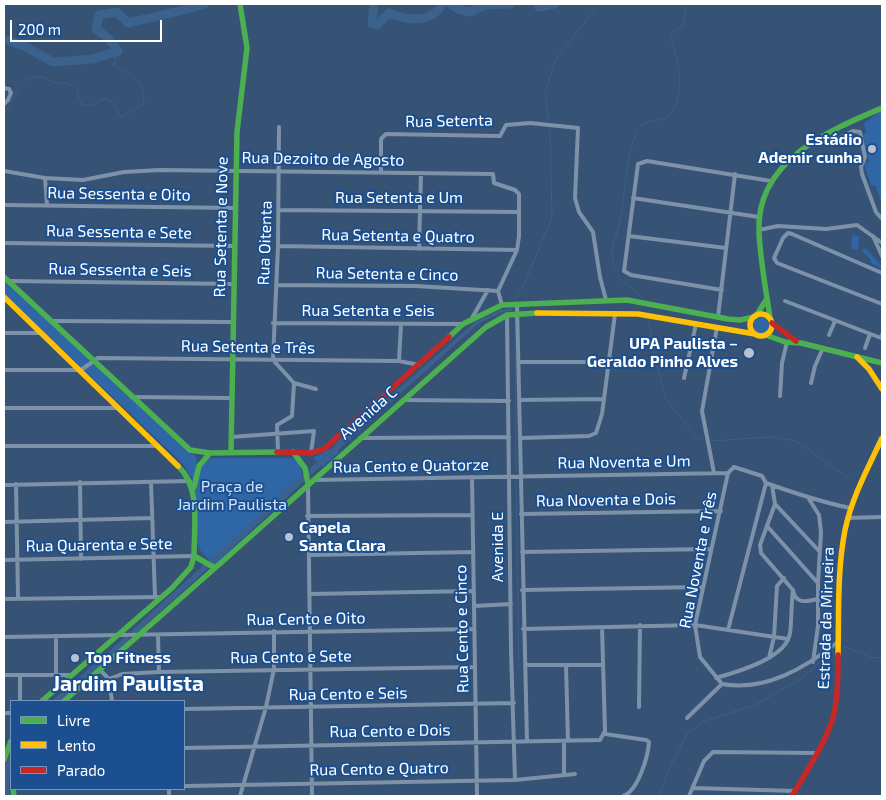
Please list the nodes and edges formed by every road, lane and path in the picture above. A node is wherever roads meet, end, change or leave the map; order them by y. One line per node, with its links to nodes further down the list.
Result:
1 (240, 4): 9 (main road, Rua Setenta e Nove)
2 (4, 88): 3 (street)
3 (4, 104)
4 (882, 108): 5 (main road)
5 (845, 124): 7 (street); 16 (main road)
6 (279, 127): 10 (street, Rua Oitenta)
7 (850, 132): 8 (street); 26 (street)
8 (833, 141)
9 (235, 170): 10 (street, Rua Dezoito de Agosto); 15 (street, Rua Dezoito de Agosto); 20 (main road, Rua Setenta e Nove)
10 (278, 170): 12 (street, Rua Dezoito de Agosto); 21 (street, Rua Oitenta)
11 (4, 171): 15 (street, Rua Dezoito de Agosto)
12 (381, 172): 13 (street, Rua Dezoito de Agosto); 46 (street, Rua Setenta)
13 (421, 173): 22 (street); 23 (street, Rua Dezoito de Agosto)
14 (736, 174): 16 (street); 17 (street); 24 (street)
15 (45, 178): 19 (street)
16 (771, 181): 25 (main road)
17 (633, 198): 24 (street); 28 (street)
18 (4, 205): 19 (street, Rua Sessenta e Oito)
19 (47, 205): 20 (street, Rua Sessenta e Oito)
20 (234, 208): 32 (main road, Rua Setenta e Nove)
21 (279, 210): 22 (street, Rua Setenta e Um); 33 (street, Rua Oitenta)
22 (420, 212): 23 (street, Rua Setenta e Um); 35 (street)
23 (519, 212): 36 (street)
24 (731, 213): 25 (street); 34 (street)
25 (759, 217): 27 (main road)
26 (882, 219)
27 (759, 230): 29 (street); 47 (main road)
28 (629, 236): 34 (street); 43 (street)
29 (873, 236): 31 (street); 37 (street)
30 (4, 243): 32 (street, Rua Sessenta e Sete)
31 (882, 243)
32 (234, 246): 40 (main road, Rua Setenta e Nove)
33 (278, 246): 35 (street, Rua Setenta e Quatro); 41 (street, Rua Oitenta)
34 (726, 248): 43 (street)
35 (419, 249): 36 (street, Rua Setenta e Quatro)
36 (517, 250): 44 (street)
37 (882, 256)
38 (882, 273): 51 (street)
39 (6, 279): 40 (street, Rua Sessenta e Seis); 61 (main road)
40 (233, 284): 63 (main road, Rua Setenta e Nove)
41 (276, 285): 42 (street, Rua Setenta e Cinco); 64 (street, Rua Oitenta)
42 (488, 290): 44 (street, Rua Setenta e Cinco); 59 (street)
43 (722, 290): 58 (street)
44 (498, 291): 52 (street)
45 (4, 297): 70 (main road)
46 (606, 300): 48 (main road, Avenida C); 58 (main road, Avenida C)
47 (766, 300): 57 (main road); 60 (main road)
48 (593, 301): 50 (main road, Avenida C); 53 (main road)
49 (785, 301): 62 (street)
50 (517, 304): 52 (main road, Avenida C); 55 (street, Avenida E)
51 (882, 304)
52 (502, 305): 59 (main road, Avenida C)
53 (593, 312): 54 (main road, Avenida C); 55 (main road, Avenida C)
54 (615, 312): 66 (main road, Avenida C); 86 (street)
55 (517, 313): 56 (main road, Avenida C); 85 (street, Avenida E)
56 (507, 315): 100 (main road, Avenida C); 102 (street, Avenida E)
57 (755, 316): 58 (main road, Avenida C); 60 (main road); 71 (main road)
58 (718, 317)
59 (471, 319): 65 (main road, Avenida C)
60 (771, 320): 74 (main road); 77 (main road)
61 (48, 321): 63 (street); 83 (main road)
62 (835, 321): 72 (street); 73 (street)
63 (233, 322): 81 (main road, Rua Setenta e Nove)
64 (273, 323): 67 (street, Rua Setenta e Seis); 82 (street, Rua Oitenta)
65 (464, 324): 67 (street, Rua Setenta e Seis); 88 (main road, Avenida C)
66 (696, 324): 68 (main road, Avenida C); 91 (street)
67 (401, 325): 84 (street)
68 (717, 328): 71 (main road, Avenida C); 118 (street)
69 (4, 333): 70 (street)
70 (41, 333): 90 (main road)
71 (755, 334): 74 (main road)
72 (829, 334)
73 (870, 334): 75 (street); 79 (street)
74 (766, 335): 76 (main road)
75 (882, 335)
76 (787, 342): 77 (main road); 97 (street)
77 (802, 343): 78 (main road)
78 (823, 348): 80 (main road); 93 (street)
79 (866, 348)
80 (857, 357): 87 (main road); 95 (main road)
81 (232, 360): 82 (street, Rua Setenta e Três); 83 (street, Rua Setenta e Três); 98 (main road, Rua Setenta e Nove)
82 (273, 360): 84 (street, Rua Setenta e Três); 92 (street)
83 (92, 361): 90 (street); 96 (main road)
84 (399, 361): 88 (street, Rua Setenta e Três)
85 (519, 362): 86 (street); 101 (street, Avenida E)
86 (609, 362): 99 (street)
87 (882, 363)
88 (419, 365): 117 (main road, Avenida C)
89 (4, 370): 90 (street)
90 (81, 370): 104 (main road)
91 (684, 378)
92 (294, 382): 94 (street); 105 (street)
93 (811, 383)
94 (316, 389)
95 (882, 389)
96 (130, 396): 98 (street); 116 (main road)
97 (780, 396)
98 (231, 398): 106 (main road, Rua Setenta e Nove)
99 (604, 398): 101 (street); 109 (street)
100 (403, 400): 102 (street); 108 (main road, Avenida C)
101 (519, 400): 109 (street, Avenida E)
102 (509, 401): 107 (street, Avenida E)
103 (4, 408): 104 (street)
104 (121, 408): 112 (main road)
105 (276, 435): 106 (street); 113 (street); 117 (street)
106 (231, 437): 114 (main road, Rua Setenta e Nove)
107 (509, 437): 108 (street); 120 (street, Avenida E)
108 (360, 438): 126 (main road, Avenida C)
109 (520, 438): 121 (street, Avenida E)
110 (882, 438): 134 (main road, Estrada da Mirueira)
111 (4, 446): 112 (street)
112 (161, 446): 123 (main road)
113 (278, 451): 114 (main road); 115 (main road)
114 (231, 452): 116 (main road)
115 (292, 452): 117 (main road); 126 (main road)
116 (210, 453): 131 (main road)
117 (308, 453)
118 (714, 473): 119 (street, Rua Noventa e Um); 121 (street, Rua Noventa e Um)
119 (728, 473): 127 (street, Rua Noventa e Três); 135 (street, Rua Noventa e Três)
120 (510, 476): 121 (street, Rua Noventa e Um); 122 (street, Rua Cento e Quatorze); 169 (street, Avenida E)
121 (521, 476): 137 (street, Avenida E)
122 (472, 477): 126 (street, Rua Cento e Quatorze); 136 (street, Rua Cento e Cinco)
123 (190, 481): 125 (street); 131 (main road)
124 (80, 482): 125 (street); 128 (street); 142 (street)
125 (151, 482): 140 (street)
126 (310, 482): 138 (street); 156 (main road, Avenida C)
127 (766, 483): 130 (street); 176 (street)
128 (16, 484): 129 (street); 144 (street)
129 (4, 485)
130 (772, 485): 132 (street); 133 (street)
131 (193, 490): 151 (main road)
132 (809, 499): 134 (street); 149 (street)
133 (774, 504): 145 (street); 149 (street)
134 (850, 508): 141 (main road, Estrada da Mirueira)
135 (720, 511): 137 (street, Rua Noventa e Dois); 146 (street, Rua Noventa e Três)
136 (472, 514): 138 (street); 147 (street, Rua Cento e Cinco)
137 (521, 514): 148 (street, Avenida E)
138 (307, 516): 150 (street)
139 (882, 517): 141 (street)
140 (152, 518): 142 (street); 152 (street)
141 (847, 518): 186 (main road, Estrada da Mirueira)
142 (79, 520): 144 (street); 153 (street)
143 (4, 522): 144 (street)
144 (16, 522): 155 (street)
145 (767, 526): 157 (street); 158 (street)
146 (711, 549): 148 (street); 159 (street, Rua Noventa e Três)
147 (473, 552): 150 (street); 162 (street, Rua Cento e Cinco)
148 (522, 552): 160 (street, Avenida E)
149 (820, 552): 158 (street)
150 (309, 555): 163 (street)
151 (194, 556): 152 (street, Rua Quarenta e Sete); 156 (main road); 164 (main road)
152 (155, 558): 153 (street, Rua Quarenta e Sete); 165 (street)
153 (81, 559): 155 (street, Rua Quarenta e Sete)
154 (4, 560): 155 (street, Rua Quarenta e Sete)
155 (17, 560): 166 (street)
156 (210, 566): 180 (main road, Avenida C)
157 (784, 578): 161 (street); 184 (street)
158 (818, 583): 168 (street)
159 (703, 587): 160 (street); 172 (street, Rua Noventa e Três)
160 (522, 590): 175 (street, Avenida E)
161 (794, 590): 168 (street); 185 (street)
162 (474, 591): 163 (street); 170 (street, Rua Cento e Cinco)
163 (310, 594): 178 (street)
164 (163, 596): 165 (street); 179 (main road)
165 (155, 597): 166 (street)
166 (18, 598): 167 (street)
167 (4, 599)
168 (818, 599): 188 (street)
169 (511, 604): 170 (street); 208 (street, Avenida E)
170 (474, 606): 174 (street, Rua Cento e Cinco)
171 (640, 625): 172 (street); 173 (street); 211 (street)
172 (694, 625): 176 (street); 201 (street, Rua Noventa e Três)
173 (602, 627): 175 (street); 189 (street)
174 (474, 629): 178 (street, Rua Cento e Oito); 192 (street, Rua Cento e Cinco)
175 (523, 629): 190 (street, Avenida E)
176 (728, 630): 184 (street)
177 (274, 631): 178 (street, Rua Cento e Oito); 181 (street, Rua Cento e Oito); 194 (street)
178 (309, 632): 193 (street)
179 (119, 634): 180 (street, Rua Cento e Oito); 182 (street, Rua Cento e Oito); 200 (main road)
180 (138, 634): 181 (street, Rua Cento e Oito); 195 (main road, Avenida C)
181 (158, 634): 196 (street)
182 (56, 636): 183 (street, Rua Cento e Oito); 197 (street)
183 (4, 637)
184 (774, 637): 185 (street); 187 (street)
185 (788, 639): 187 (street)
186 (838, 642): 188 (street); 224 (main road, Estrada da Mirueira)
187 (769, 658): 201 (street)
188 (813, 662): 203 (street)
189 (603, 664): 191 (street); 215 (street)
190 (525, 665): 191 (street); 216 (street, Avenida E)
191 (566, 665): 217 (street)
192 (475, 667): 193 (street, Rua Cento e Sete); 209 (street, Rua Cento e Cinco)
193 (310, 668): 194 (street, Rua Cento e Sete); 212 (street)
194 (274, 669): 196 (street, Rua Cento e Sete); 210 (street)
195 (100, 670): 202 (street); 206 (main road, Avenida C)
196 (159, 672): 202 (street, Rua Cento e Sete)
197 (56, 674): 199 (street); 200 (street)
198 (4, 675): 199 (street)
199 (20, 675): 204 (street)
200 (70, 675): 205 (main road)
201 (716, 678): 203 (street, Rua Noventa e Três)
202 (108, 679): 207 (street)
203 (722, 684): 214 (street)
204 (20, 700)
205 (43, 700)
206 (65, 700)
207 (112, 700)
208 (514, 703): 209 (street, Rua Cento e Seis); 219 (street, Avenida E)
209 (476, 704): 212 (street, Rua Cento e Seis); 218 (street, Rua Cento e Cinco)
210 (266, 707): 212 (street, Rua Cento e Seis); 213 (street, Rua Cento e Seis); 220 (street)
211 (639, 707)
212 (311, 708): 221 (street)
213 (185, 709)
214 (687, 718)
215 (605, 734): 217 (street, Rua Cento e Dois); 238 (street)
216 (527, 741): 217 (street, Rua Cento e Dois); 219 (street, Rua Cento e Dois)
217 (566, 741): 227 (street)
218 (477, 742): 219 (street, Rua Cento e Dois); 221 (street, Rua Cento e Dois); 228 (street, Rua Cento e Cinco)
219 (514, 742): 229 (street, Avenida E)
220 (255, 745): 221 (street, Rua Cento e Dois); 222 (street, Rua Cento e Dois); 231 (street)
221 (311, 745): 230 (street)
222 (185, 748)
223 (6, 750): 225 (main road)
224 (817, 753): 233 (street); 234 (main road, Estrada da Mirueira)
225 (4, 760)
226 (575, 774): 227 (street, Rua Cento e Quatro)
227 (564, 775): 229 (street, Rua Cento e Quatro)
228 (477, 780): 229 (street, Rua Cento e Quatro); 230 (street, Rua Cento e Quatro); 237 (street, Rua Cento e Cinco)
229 (515, 780)
230 (313, 782): 231 (street, Rua Cento e Quatro); 236 (street)
231 (243, 785): 232 (street, Rua Cento e Quatro); 235 (street)
232 (185, 786)
233 (693, 788): 234 (street); 239 (street)
234 (794, 794)
235 (240, 796)
236 (312, 796)
237 (477, 796)
238 (623, 796)
239 (689, 796)

